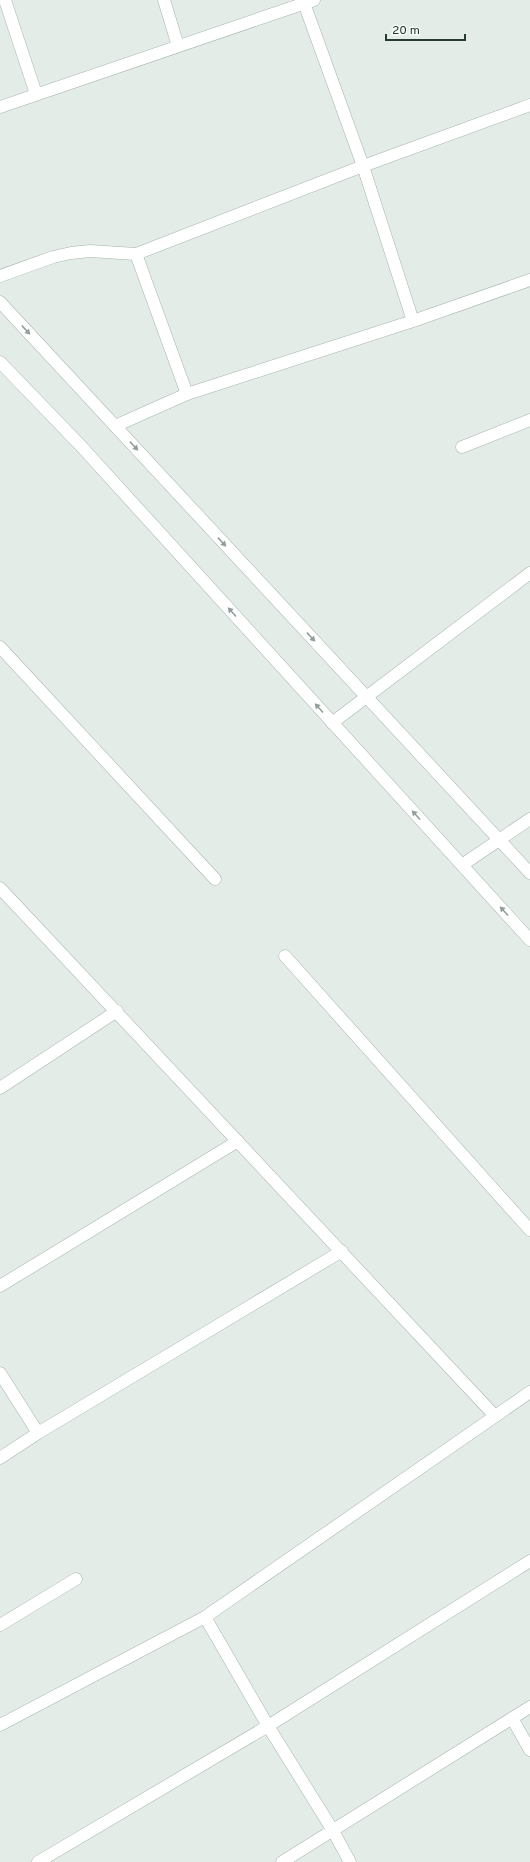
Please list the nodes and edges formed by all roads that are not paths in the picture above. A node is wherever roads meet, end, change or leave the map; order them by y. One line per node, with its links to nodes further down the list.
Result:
1 (5, 0): 5 (street)
2 (164, 0): 4 (street)
3 (309, 2): 4 (street); 8 (street)
4 (178, 46): 5 (street)
5 (36, 94): 7 (street)
6 (530, 105): 8 (street)
7 (0, 107)
8 (362, 166): 9 (street); 13 (street)
9 (136, 254): 10 (street); 15 (street)
10 (0, 276)
11 (530, 280): 13 (street)
12 (0, 302): 17 (street, one-way to 17)
13 (413, 321): 15 (street)
14 (0, 362): 22 (street, one-way to 14)
15 (187, 394): 17 (street)
16 (530, 420): 18 (street)
17 (116, 426): 21 (street, one-way to 21)
18 (462, 447)
19 (530, 573): 21 (street)
20 (0, 647): 27 (street)
21 (366, 697): 22 (street); 24 (street)
22 (332, 722): 25 (street, one-way to 22)
23 (530, 819): 24 (street)
24 (499, 839): 25 (street); 26 (street)
25 (462, 865): 29 (street, one-way to 25)
26 (530, 873)
27 (215, 879)
28 (0, 888): 31 (street)
29 (530, 940)
30 (285, 956): 34 (street)
31 (117, 1011): 32 (street); 33 (street)
32 (0, 1088)
33 (238, 1141): 35 (street); 36 (street)
34 (530, 1230)
35 (342, 1251): 39 (street); 40 (street)
36 (0, 1286)
37 (0, 1373): 40 (street)
38 (530, 1392): 39 (street)
39 (495, 1416): 44 (street)
40 (38, 1433): 41 (street)
41 (0, 1458)
42 (530, 1561): 49 (street)
43 (76, 1579): 45 (street)
44 (205, 1617): 48 (street); 49 (street)
45 (0, 1625)
46 (530, 1707): 47 (street)
47 (512, 1718): 50 (street); 51 (street)
48 (0, 1725)
49 (268, 1726): 51 (street); 52 (street)
50 (530, 1750)
51 (332, 1829): 53 (street); 54 (street)
52 (38, 1862)
53 (282, 1862)
54 (350, 1862)

